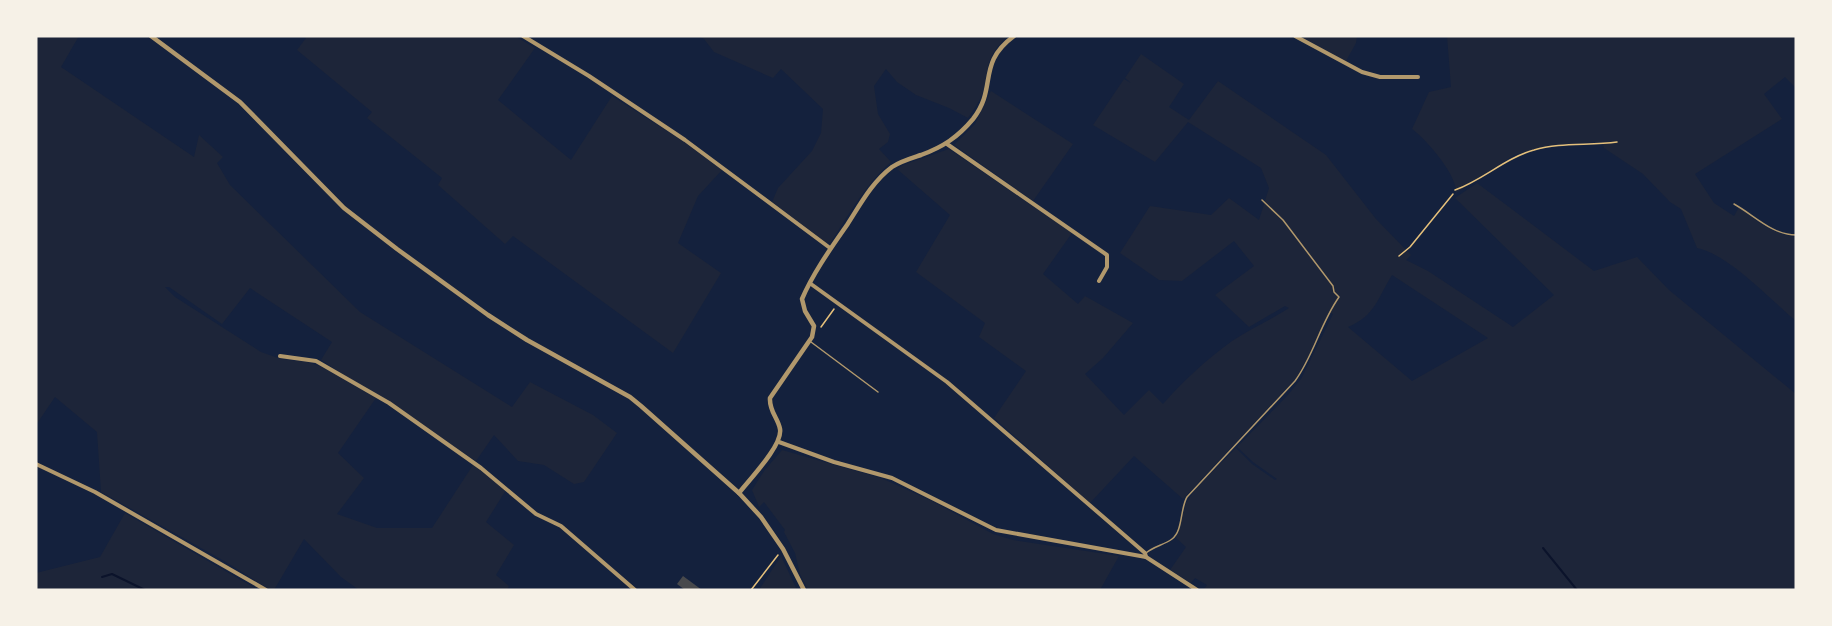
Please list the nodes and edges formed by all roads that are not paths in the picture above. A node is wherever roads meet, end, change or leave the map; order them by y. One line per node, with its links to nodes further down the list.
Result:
1 (151, 36): 18 (street)
2 (523, 36): 10 (street)
3 (1014, 36): 6 (street)
4 (1295, 36): 5 (street)
5 (1418, 77)
6 (946, 144): 10 (street); 11 (street)
7 (1262, 200): 19 (lane)
8 (1734, 204): 9 (lane)
9 (1796, 235)
10 (830, 248): 12 (street)
11 (1099, 281)
12 (811, 284): 13 (street); 19 (street)
13 (810, 341): 15 (lane); 16 (street)
14 (280, 356): 21 (street)
15 (878, 392)
16 (779, 442): 18 (street); 19 (street)
17 (36, 465): 20 (street)
18 (739, 493): 22 (street)
19 (1146, 555): 23 (street)
20 (266, 590)
21 (635, 590)
22 (804, 590)
23 (1197, 590)

